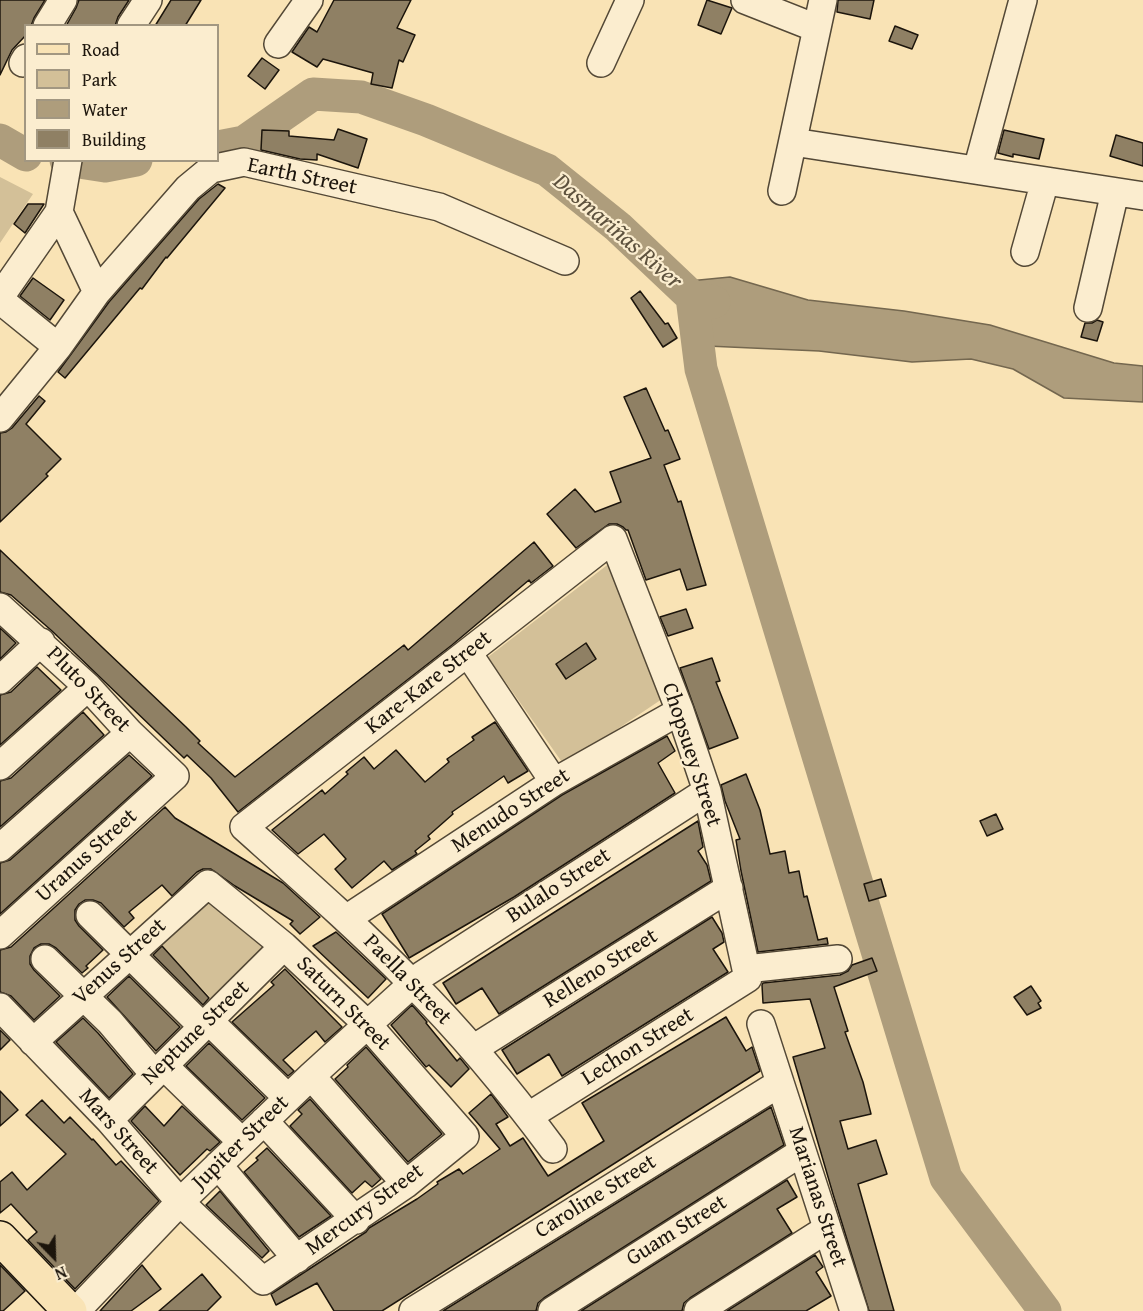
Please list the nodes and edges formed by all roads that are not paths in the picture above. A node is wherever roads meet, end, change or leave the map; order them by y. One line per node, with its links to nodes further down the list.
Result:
1 (63, 0): 8 (street)
2 (148, 0): 9 (street)
3 (309, 0): 11 (street)
4 (630, 0): 12 (street)
5 (745, 0): 10 (street)
6 (823, 0): 10 (street)
7 (1023, 0): 15 (street)
8 (48, 24)
9 (132, 24)
10 (816, 28): 13 (street)
11 (278, 44)
12 (601, 63)
13 (793, 142): 15 (street); 17 (street)
14 (66, 171): 20 (street)
15 (977, 171): 16 (street)
16 (1045, 181): 18 (street); 21 (street)
17 (782, 191)
18 (1115, 192): 19 (street); 25 (street)
19 (1143, 196)
20 (59, 212): 23 (street); 24 (street)
21 (1025, 252)
22 (565, 261): 23 (street, Earth Street)
23 (98, 292): 26 (street, Earth Street)
24 (0, 299): 26 (street)
25 (1088, 308)
26 (58, 347): 27 (street, Earth Street)
27 (0, 418)
28 (613, 539): 31 (street, Kare-Kare Street); 34 (street, Chopsuey Street)
29 (0, 607): 30 (street, Pluto Street)
30 (41, 642): 32 (street); 33 (street, Pluto Street)
31 (468, 653): 38 (street); 40 (street, Kare-Kare Street)
32 (0, 680)
33 (88, 687): 35 (street, Pluto Street); 36 (street)
34 (680, 711): 38 (street, Menudo Street); 39 (street, Chopsuey Street)
35 (130, 734): 37 (street, Pluto Street); 41 (street)
36 (0, 766)
37 (175, 776): 46 (street, Uranus Street)
38 (554, 782): 45 (street, Menudo Street)
39 (707, 791): 43 (street, Chopsuey Street); 52 (street, Bulalo Street)
40 (244, 827): 45 (street, Paella Street)
41 (0, 848)
42 (208, 884): 47 (street, Saturn Street); 48 (street, Venus Street)
43 (729, 888): 51 (street, Chopsuey Street); 59 (street, Relleno Street)
44 (90, 915): 48 (street)
45 (346, 919): 52 (street, Paella Street)
46 (0, 935)
47 (284, 946): 55 (street, Neptune Street); 56 (street, Saturn Street)
48 (130, 954): 53 (street, Venus Street); 55 (street)
49 (45, 959): 53 (street)
50 (838, 959): 51 (street)
51 (747, 974): 64 (street, Lechon Street)
52 (413, 983): 56 (street, Jupiter Street); 59 (street, Paella Street)
53 (82, 996): 58 (street, Venus Street); 60 (street)
54 (0, 1007): 58 (street, Mars Street)
55 (206, 1024): 60 (street, Neptune Street); 63 (street)
56 (367, 1024): 61 (street, Jupiter Street); 67 (street, Saturn Street)
57 (761, 1024): 62 (street, Marianas Street)
58 (33, 1042): 65 (street, Mars Street)
59 (472, 1049): 64 (street, Paella Street)
60 (159, 1070): 65 (street, Neptune Street); 68 (street)
61 (311, 1076): 63 (street, Jupiter Street); 72 (street)
62 (780, 1083): 70 (street, Marianas Street); 82 (street, Caroline Street)
63 (288, 1098): 66 (street, Jupiter Street)
64 (529, 1116): 69 (street, Paella Street)
65 (109, 1120): 73 (street, Mars Street)
66 (264, 1121): 68 (street, Jupiter Street); 74 (street)
67 (465, 1136): 72 (street, Mercury Street)
68 (242, 1142): 71 (street, Jupiter Street)
69 (553, 1149)
70 (802, 1152): 75 (street, Marianas Street); 83 (street, Guam Street)
71 (218, 1165): 73 (street, Jupiter Street); 77 (street)
72 (406, 1184): 74 (street, Mercury Street)
73 (180, 1202): 78 (street, Mars Street); 81 (street, Jupiter Street)
74 (356, 1220): 77 (street, Mercury Street)
75 (827, 1229): 79 (street, Marianas Street); 84 (street)
76 (0, 1238): 80 (main road)
77 (297, 1259): 78 (street, Mercury Street)
78 (263, 1281)
79 (846, 1307)
80 (70, 1311)
81 (76, 1311)
82 (413, 1311)
83 (552, 1311)
84 (698, 1311)

